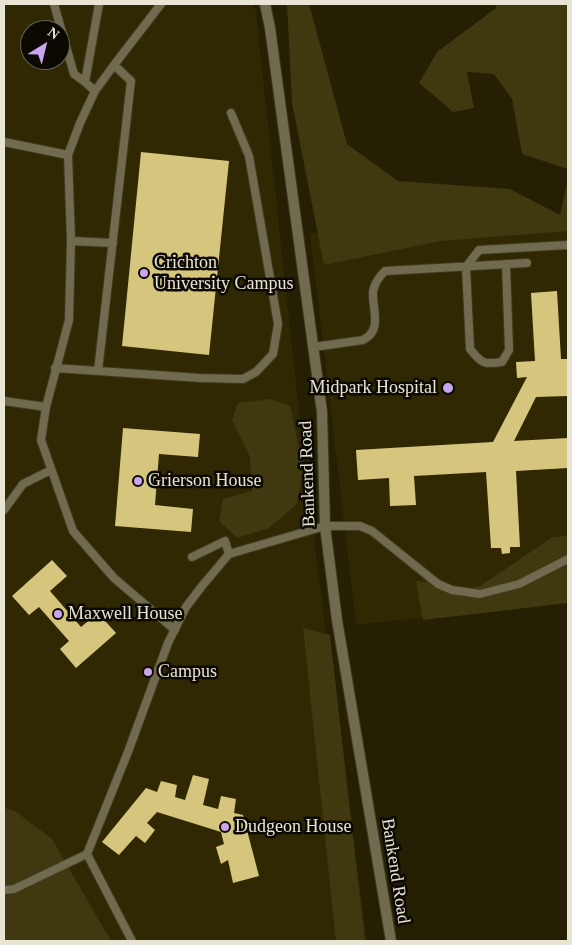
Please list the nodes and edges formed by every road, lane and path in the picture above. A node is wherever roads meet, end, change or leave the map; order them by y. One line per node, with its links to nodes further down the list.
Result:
1 (54, 4): 6 (lane)
2 (99, 4): 6 (lane)
3 (265, 4): 17 (street, Bankend Road)
4 (158, 5): 5 (lane)
5 (114, 65): 7 (lane); 12 (lane)
6 (85, 82): 7 (lane)
7 (95, 91): 10 (lane)
8 (231, 113): 19 (lane)
9 (4, 142): 10 (lane)
10 (68, 155): 11 (lane)
11 (71, 240): 12 (lane); 18 (lane)
12 (113, 243): 19 (lane)
13 (568, 245): 16 (lane)
14 (527, 263): 15 (lane)
15 (506, 264): 16 (lane); 16 (lane)
16 (466, 266): 17 (lane)
17 (314, 347): 24 (street, Bankend Road)
18 (55, 368): 19 (lane); 21 (lane)
19 (98, 371)
20 (4, 401): 21 (lane)
21 (46, 406): 22 (lane)
22 (51, 470): 23 (lane); 28 (lane)
23 (4, 510)
24 (325, 526): 25 (lane); 27 (lane); 32 (street, Bankend Road)
25 (229, 554): 26 (lane); 28 (lane)
26 (192, 558)
27 (568, 559)
28 (175, 630): 29 (lane)
29 (87, 854): 30 (lane); 31 (lane)
30 (4, 890)
31 (132, 941)
32 (391, 941)

